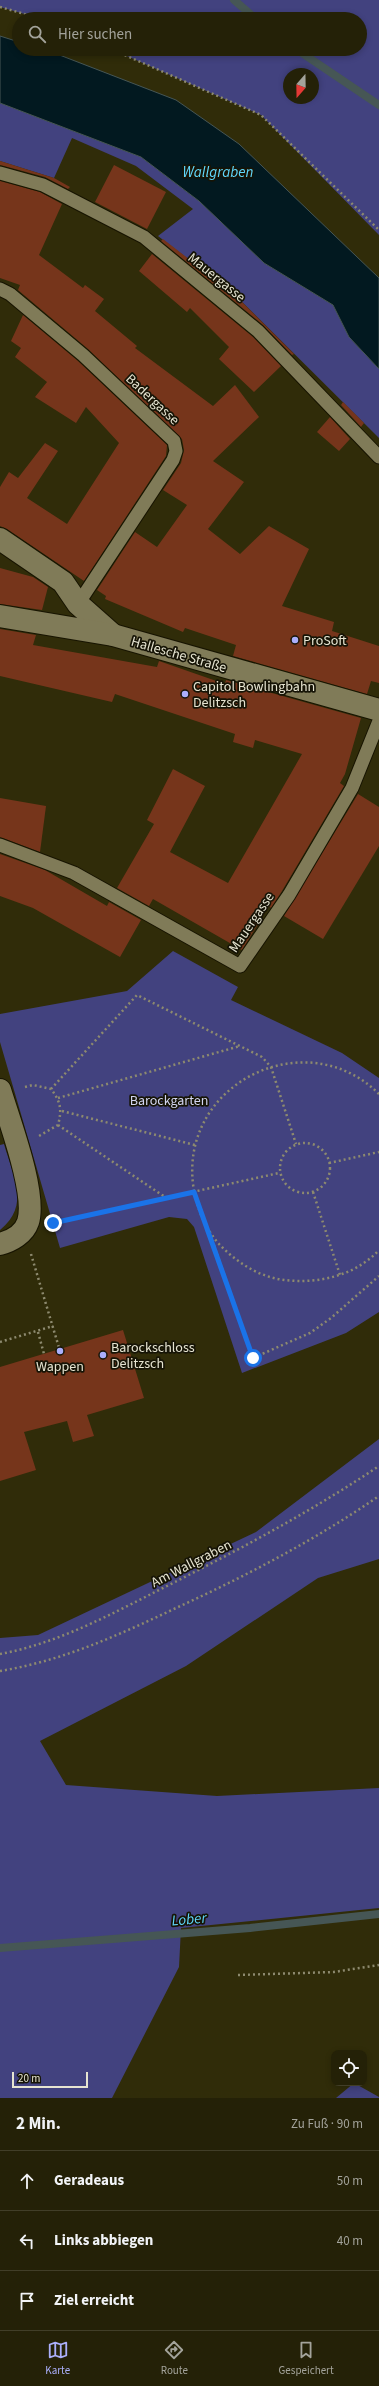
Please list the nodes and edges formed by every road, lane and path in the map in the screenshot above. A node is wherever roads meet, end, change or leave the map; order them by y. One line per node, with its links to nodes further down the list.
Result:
1 (0, 7): 2 (path)
2 (18, 12)
3 (127, 56): 5 (path)
4 (0, 173): 7 (lane, Mauergasse)
5 (379, 230)
6 (0, 289): 9 (lane, Badergasse)
7 (379, 457)
8 (0, 539): 9 (street)
9 (78, 604): 11 (street)
10 (0, 616): 11 (street, Hallesche Straße)
11 (113, 635): 12 (street, Hallesche Straße)
12 (379, 710)
13 (379, 721): 14 (lane, Mauergasse)
14 (0, 845)
15 (241, 1046): 16 (path); 17 (path); 20 (path)
16 (271, 1067): 19 (path); 24 (path); 25 (path)
17 (51, 1089): 18 (path); 20 (path)
18 (1, 1092): 23 (street)
19 (379, 1094)
20 (58, 1098): 21 (path)
21 (62, 1111): 22 (path); 25 (path)
22 (58, 1125): 23 (path); 31 (path)
23 (16, 1144): 32 (street)
24 (296, 1144): 27 (path); 28 (path)
25 (195, 1145): 29 (path)
26 (379, 1152): 27 (path)
27 (329, 1163): 30 (path)
28 (280, 1173): 29 (path); 30 (path)
29 (194, 1192): 31 (path); 33 (path)
30 (313, 1192): 37 (path)
31 (165, 1198): 32 (path)
32 (28, 1222): 34 (street)
33 (207, 1227): 37 (path); 38 (path)
34 (0, 1244)
35 (378, 1252): 37 (path)
36 (32, 1256): 39 (path)
37 (340, 1275)
38 (379, 1276)
39 (53, 1326): 40 (path); 42 (path)
40 (38, 1332): 41 (path); 43 (path)
41 (0, 1342)
42 (60, 1351)
43 (44, 1354)
44 (379, 1466): 46 (path, Am Wallgraben)
45 (379, 1496): 47 (path)
46 (0, 1654)
47 (0, 1671)
48 (379, 1965): 49 (path)
49 (238, 1974)

